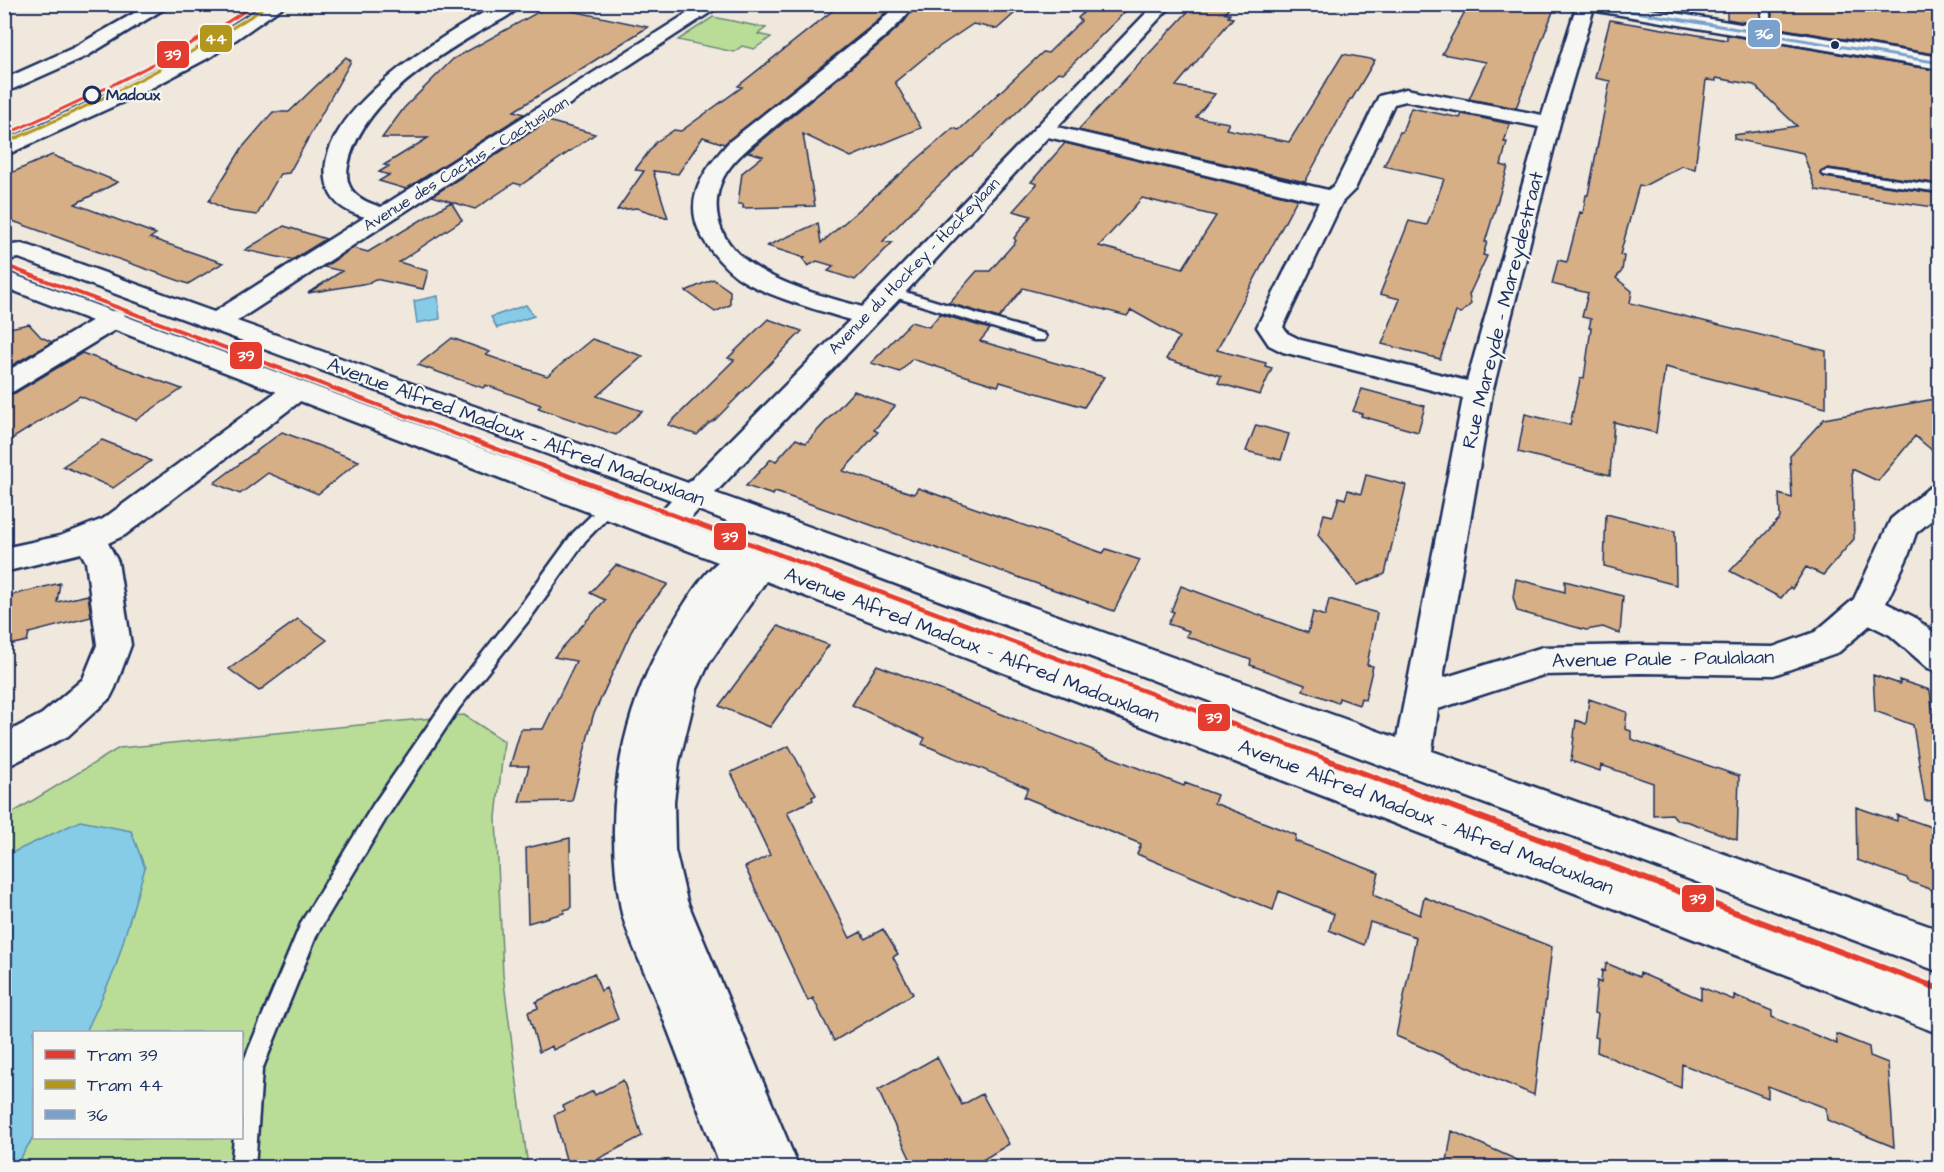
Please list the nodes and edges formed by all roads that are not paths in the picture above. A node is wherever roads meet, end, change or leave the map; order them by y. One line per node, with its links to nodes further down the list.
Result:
1 (165, 4): 13 (street)
2 (279, 4): 16 (street)
3 (513, 4): 20 (street)
4 (715, 4): 20 (street, Avenue des Cactus - Cactuslaan)
5 (907, 4): 24 (street)
6 (1165, 4): 15 (street, Avenue du Hockey - Hockeylaan)
7 (1620, 4): 10 (street)
8 (1765, 4): 11 (lane)
9 (1586, 5): 10 (street); 14 (street, Rue Mareyde - Mareydestraat)
10 (1662, 16): 11 (street)
11 (1768, 34): 12 (street)
12 (1940, 63)
13 (4, 87)
14 (1550, 123): 19 (street); 30 (street, Rue Mareyde - Mareydestraat)
15 (1043, 130): 19 (street); 23 (street, Avenue du Hockey - Hockeylaan)
16 (6, 149)
17 (1828, 173): 18 (lane)
18 (1940, 189)
19 (1332, 198): 30 (street)
20 (383, 216): 26 (street, Avenue des Cactus - Cactuslaan)
21 (4, 253): 26 (street, Avenue Alfred Madoux - Alfred Madouxlaan)
22 (4, 278): 25 (street, Avenue Alfred Madoux - Alfred Madouxlaan)
23 (892, 292): 24 (street, Avenue du Hockey - Hockeylaan); 27 (lane)
24 (867, 317): 32 (street, Avenue du Hockey - Hockeylaan)
25 (114, 319): 28 (street); 29 (street, Avenue Alfred Madoux - Alfred Madouxlaan)
26 (217, 322): 32 (street, Avenue Alfred Madoux - Alfred Madouxlaan)
27 (1039, 337)
28 (4, 385)
29 (297, 390): 33 (street, Avenue Alfred Madoux - Alfred Madouxlaan); 35 (street)
30 (1478, 393): 40 (street, Rue Mareyde - Mareydestraat)
31 (1940, 496): 38 (street, Avenue Paule - Paulalaan)
32 (691, 497): 34 (street, Avenue du Hockey - Hockeylaan); 42 (street, Avenue Alfred Madoux - Alfred Madouxlaan)
33 (609, 507): 34 (street, Avenue Alfred Madoux - Alfred Madouxlaan); 45 (lane)
34 (663, 527): 37 (street, Avenue Alfred Madoux - Alfred Madouxlaan)
35 (90, 539): 36 (street); 41 (street)
36 (4, 560)
37 (749, 560): 44 (street, Avenue Alfred Madoux - Alfred Madouxlaan); 46 (street); 47 (street)
38 (1867, 608): 39 (street); 40 (street, Avenue Paule - Paulalaan)
39 (1940, 658)
40 (1421, 700): 42 (street, Rue Mareyde - Mareydestraat)
41 (4, 752)
42 (1412, 761): 43 (street, Avenue Alfred Madoux - Alfred Madouxlaan)
43 (1940, 951)
44 (1940, 1012)
45 (243, 1167)
46 (745, 1167)
47 (776, 1167)

